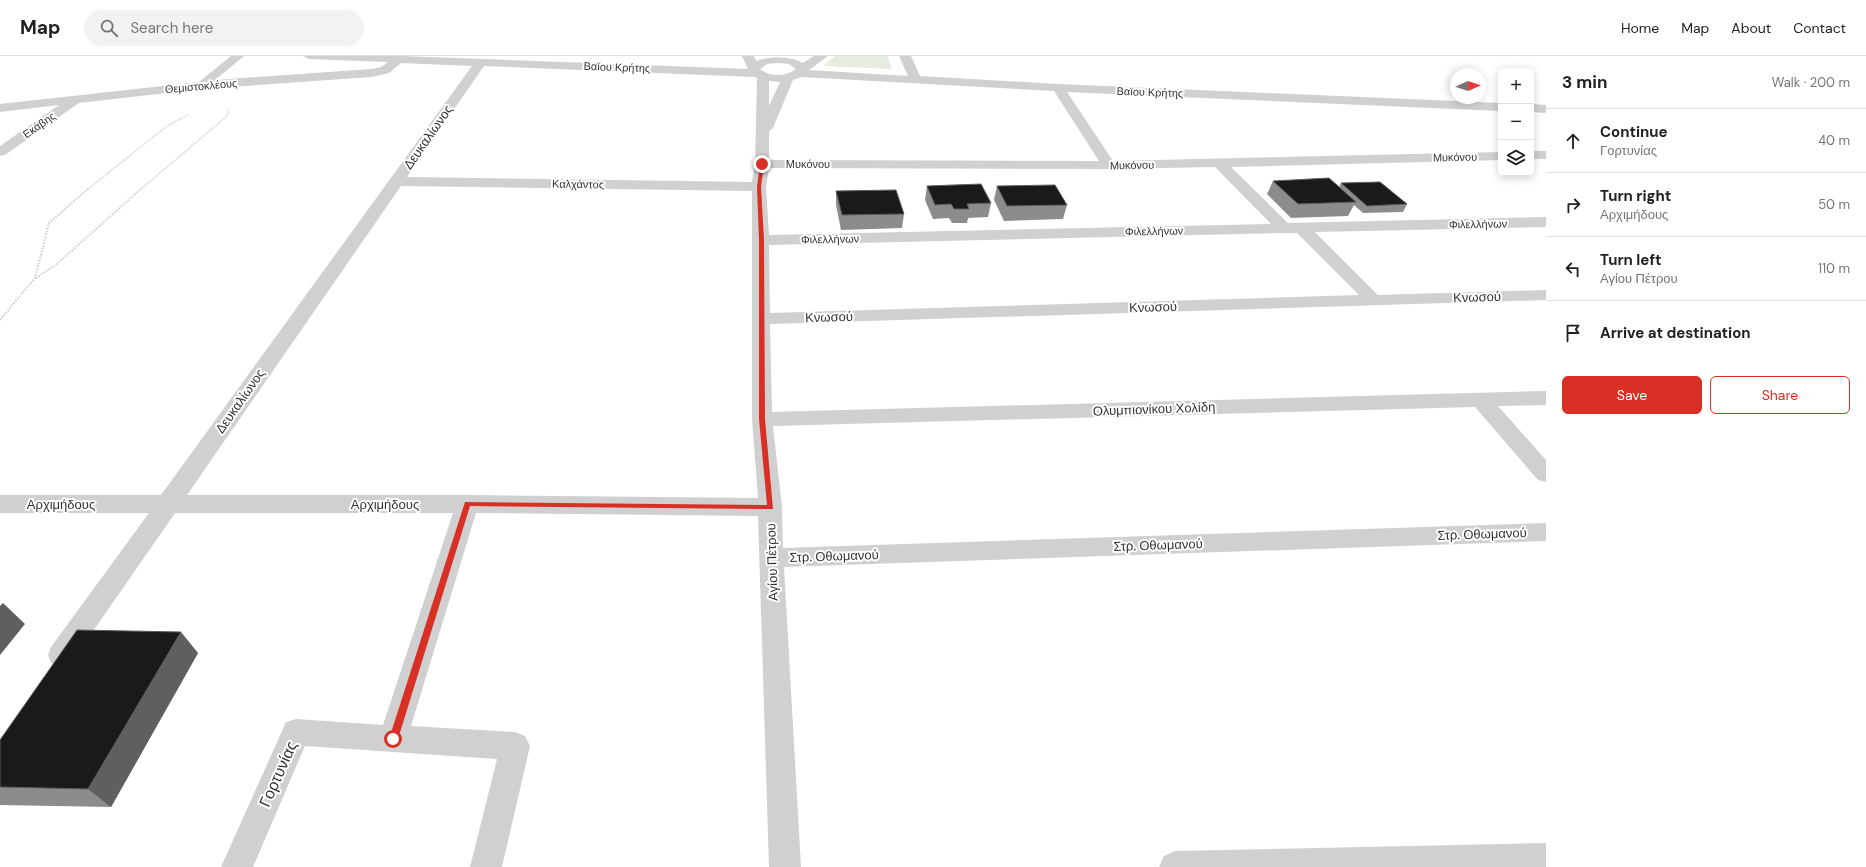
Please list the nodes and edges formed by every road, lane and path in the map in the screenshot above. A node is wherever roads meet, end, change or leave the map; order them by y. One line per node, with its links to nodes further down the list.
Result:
1 (238, 56): 14 (street)
2 (309, 56): 7 (street, Βαϊου Κρήτης)
3 (748, 56): 10 (street, Αγίου Πέτρου)
4 (822, 56): 11 (street)
5 (906, 56): 12 (street)
6 (773, 58): 10 (street); 11 (street)
7 (399, 59): 9 (street, Βαϊου Κρήτης); 13 (street, Θεμιστοκλέους)
8 (522, 60): 9 (street, Βαϊου Κρήτης); 10 (street, Βαϊου Κρήτης)
9 (481, 62): 30 (street, Δευκαλίωνος)
10 (758, 72): 11 (street, Βαϊου Κρήτης); 22 (street, Αγίου Πέτρου)
11 (796, 73): 12 (street, Βαϊου Κρήτης); 22 (street, Αγίου Πέτρου)
12 (916, 81): 15 (street, Βαϊου Κρήτης)
13 (244, 82): 14 (street, Θεμιστοκλέους); 35 (path)
14 (202, 85): 16 (street, Θεμιστοκλέους)
15 (1058, 88): 17 (street, Βαϊου Κρήτης); 29 (street)
16 (77, 99): 18 (street, Θεμιστοκλέους); 23 (street, Εκάβης)
17 (1498, 107)
18 (0, 108)
19 (1534, 108): 20 (street)
20 (1546, 109)
21 (193, 113): 35 (path)
22 (762, 137): 28 (street, Αγίου Πέτρου)
23 (0, 152)
24 (1534, 155): 25 (street)
25 (1546, 155)
26 (1498, 156): 27 (street, Μυκόνου)
27 (1219, 163): 29 (street, Μυκόνου); 33 (street)
28 (762, 164): 29 (street, Μυκόνου); 31 (street, Αγίου Πέτρου)
29 (1109, 165)
30 (397, 181): 31 (street, Καλχάντος); 45 (street, Δευκαλίωνος)
31 (759, 187): 34 (street, Αγίου Πέτρου)
32 (1546, 222): 33 (street, Φιλελλήνων)
33 (1294, 228): 34 (street, Φιλελλήνων); 37 (street)
34 (761, 240): 38 (street, Αγίου Πέτρου)
35 (35, 278): 39 (path)
36 (1546, 295): 37 (street, Κνωσού)
37 (1374, 301): 38 (street, Κνωσού)
38 (760, 319): 42 (street, Αγίου Πέτρου)
39 (0, 320)
40 (1546, 398): 41 (street, Ολυμπιονίκου Χολίδη)
41 (1481, 400): 42 (street, Ολυμπιονίκου Χολίδη); 43 (street)
42 (762, 419): 47 (street, Αγίου Πέτρου)
43 (1546, 474)
44 (0, 504): 45 (street, Αρχιμήδους)
45 (168, 504): 46 (street, Αρχιμήδους); 50 (street, Δευκαλίωνος)
46 (467, 504): 47 (street, Αρχιμήδους); 51 (street)
47 (770, 507): 49 (street, Αγίου Πέτρου)
48 (1546, 532): 49 (street, Στρ. Οθωμανού)
49 (771, 558): 55 (street, Αγίου Πέτρου)
50 (45, 677)
51 (393, 739): 53 (street, Γορτυνίας); 54 (street)
52 (1546, 859): 56 (street)
53 (237, 867)
54 (486, 867)
55 (785, 867)
56 (1175, 867)

